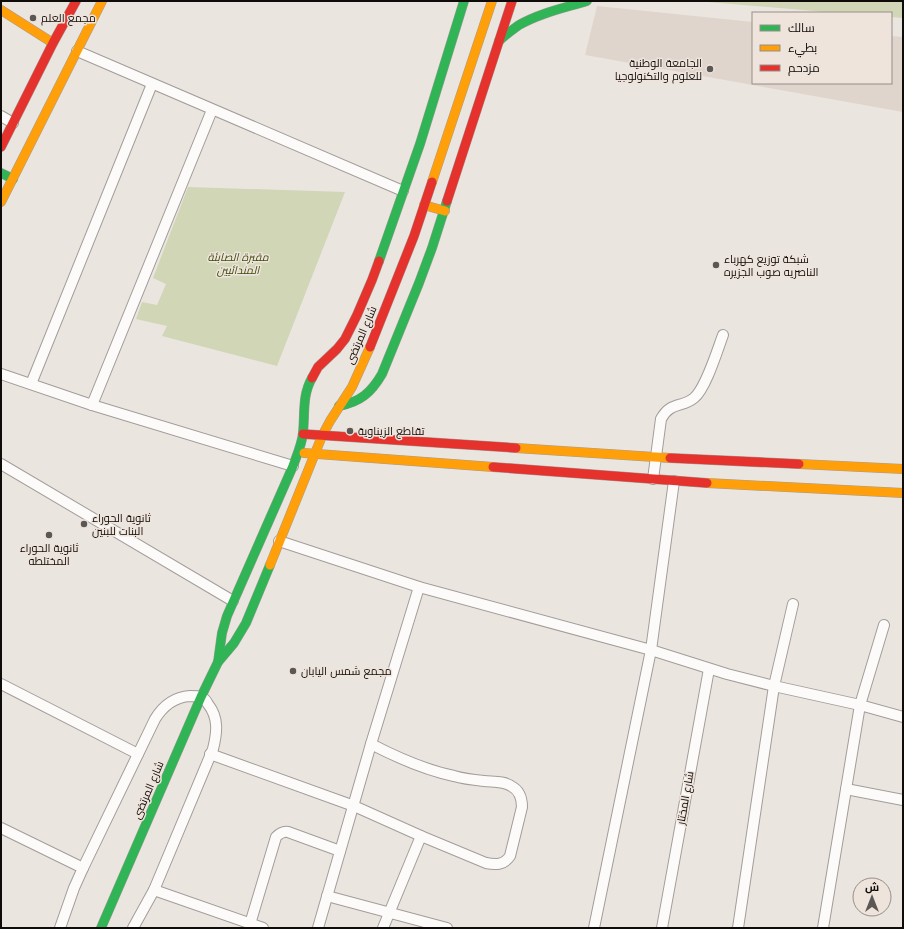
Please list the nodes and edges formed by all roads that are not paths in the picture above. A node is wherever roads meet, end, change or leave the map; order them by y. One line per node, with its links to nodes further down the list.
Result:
1 (76, 1): 9 (main road)
2 (102, 1): 10 (main road)
3 (464, 1): 18 (main road, شارع المرتضى)
4 (492, 1): 20 (main road, شارع المرتضى)
5 (512, 1): 8 (main road)
6 (587, 1): 8 (main road)
7 (1, 10): 9 (main road)
8 (499, 41): 21 (main road)
9 (53, 43): 14 (main road)
10 (78, 51): 11 (street); 17 (main road)
11 (152, 84): 12 (street); 24 (street)
12 (212, 110): 18 (street); 25 (street)
13 (1, 116): 14 (street)
14 (13, 123): 15 (main road)
15 (1, 147)
16 (1, 173): 17 (main road)
17 (12, 179): 19 (main road)
18 (403, 191): 27 (main road, شارع المرتضى)
19 (1, 202)
20 (424, 205): 21 (main road); 26 (main road, شارع المرتضى)
21 (445, 211): 26 (main road)
22 (723, 335): 31 (street)
23 (1, 374): 24 (street)
24 (31, 384): 25 (street)
25 (92, 405): 33 (street)
26 (339, 406): 28 (main road, شارع المرتضى)
27 (303, 434): 28 (main road); 29 (main road, شارع المرتضى)
28 (322, 436): 30 (main road, شارع المرتضى); 31 (main road)
29 (298, 453): 30 (main road); 33 (main road, شارع المرتضى)
30 (315, 454): 35 (main road); 38 (main road, شارع المرتضى)
31 (655, 457): 34 (main road); 35 (street)
32 (1, 464): 40 (street)
33 (292, 466): 40 (main road, شارع المرتضى)
34 (903, 469)
35 (653, 479): 36 (main road)
36 (674, 480): 37 (main road); 43 (street)
37 (903, 493)
38 (279, 541): 39 (street); 44 (main road, شارع المرتضى)
39 (419, 587): 43 (street); 51 (street)
40 (233, 601): 44 (main road, شارع المرتضى)
41 (793, 604): 47 (street)
42 (884, 625): 49 (street)
43 (651, 650): 45 (street); 72 (street)
44 (218, 662): 48 (main road, شارع المرتضى)
45 (709, 669): 47 (street); 73 (street, شارع المختار)
46 (1, 684): 52 (street)
47 (774, 686): 49 (street); 74 (street)
48 (201, 697): 52 (street); 53 (street); 66 (main road, شارع المرتضى)
49 (860, 705): 50 (street); 54 (street)
50 (903, 717)
51 (371, 744): 56 (street); 58 (street)
52 (138, 754): 60 (street)
53 (210, 754): 56 (street); 61 (street)
54 (846, 790): 55 (street); 75 (street)
55 (903, 800)
56 (354, 806): 58 (street); 59 (street)
57 (1, 828): 60 (street)
58 (421, 836): 63 (street)
59 (340, 850): 62 (street); 64 (street)
60 (83, 868): 65 (street)
61 (154, 890): 64 (street); 67 (street)
62 (327, 896): 63 (street); 69 (street)
63 (389, 913): 70 (street); 71 (street)
64 (250, 924): 68 (street)
65 (60, 928)
66 (101, 928)
67 (133, 928)
68 (263, 928)
69 (318, 928)
70 (383, 928)
71 (447, 928)
72 (594, 928)
73 (662, 928)
74 (738, 928)
75 (824, 928)

